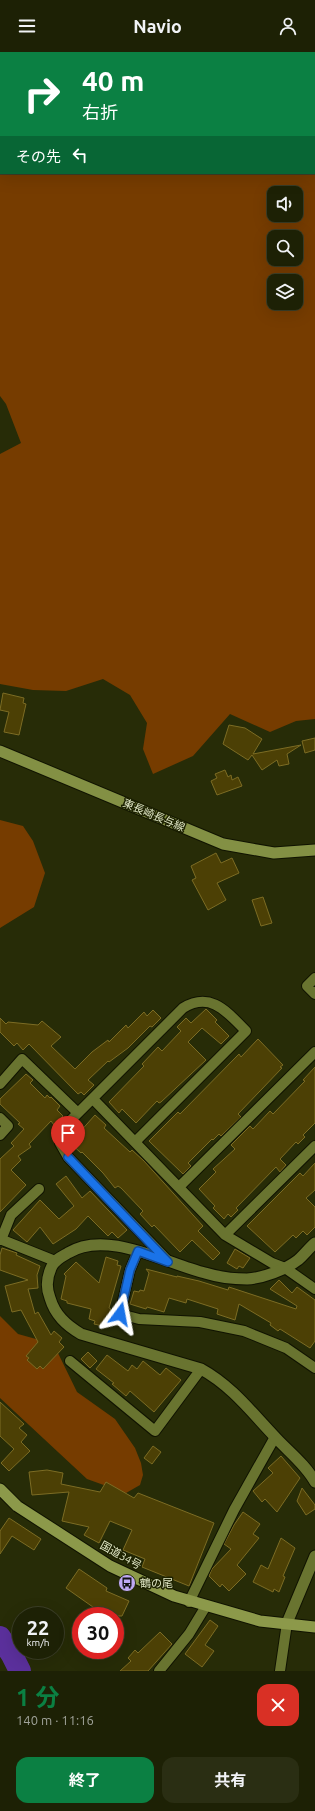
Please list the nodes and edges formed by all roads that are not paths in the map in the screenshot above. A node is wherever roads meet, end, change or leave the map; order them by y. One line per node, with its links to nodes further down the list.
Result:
1 (0, 751): 2 (main road, 東長崎長与線)
2 (315, 850)
3 (315, 978): 4 (street)
4 (315, 994)
5 (315, 1052): 13 (street)
6 (0, 1084): 8 (street)
7 (93, 1099): 8 (street); 11 (street); 11 (street)
8 (78, 1114): 20 (street)
9 (0, 1118): 10 (street)
10 (0, 1135)
11 (136, 1141): 13 (street)
12 (315, 1146): 15 (street)
13 (179, 1187): 15 (street)
14 (39, 1188): 16 (street)
15 (225, 1235): 21 (street)
16 (1, 1240): 19 (street)
17 (315, 1243): 21 (street)
18 (138, 1251): 19 (street); 20 (street); 24 (street)
19 (55, 1260): 25 (street)
20 (168, 1262): 21 (street)
21 (285, 1268): 22 (street)
22 (315, 1289)
23 (70, 1360): 25 (street)
24 (315, 1368)
25 (202, 1369): 26 (street)
26 (275, 1437): 27 (street); 30 (street)
27 (315, 1482)
28 (0, 1489): 30 (highway, 国道34号)
29 (315, 1556): 32 (street)
30 (189, 1602): 31 (highway, 国道34号)
31 (206, 1606): 32 (highway, 国道34号); 34 (street)
32 (287, 1623): 33 (highway, 国道34号); 35 (street)
33 (315, 1627)
34 (159, 1671)
35 (280, 1671)

